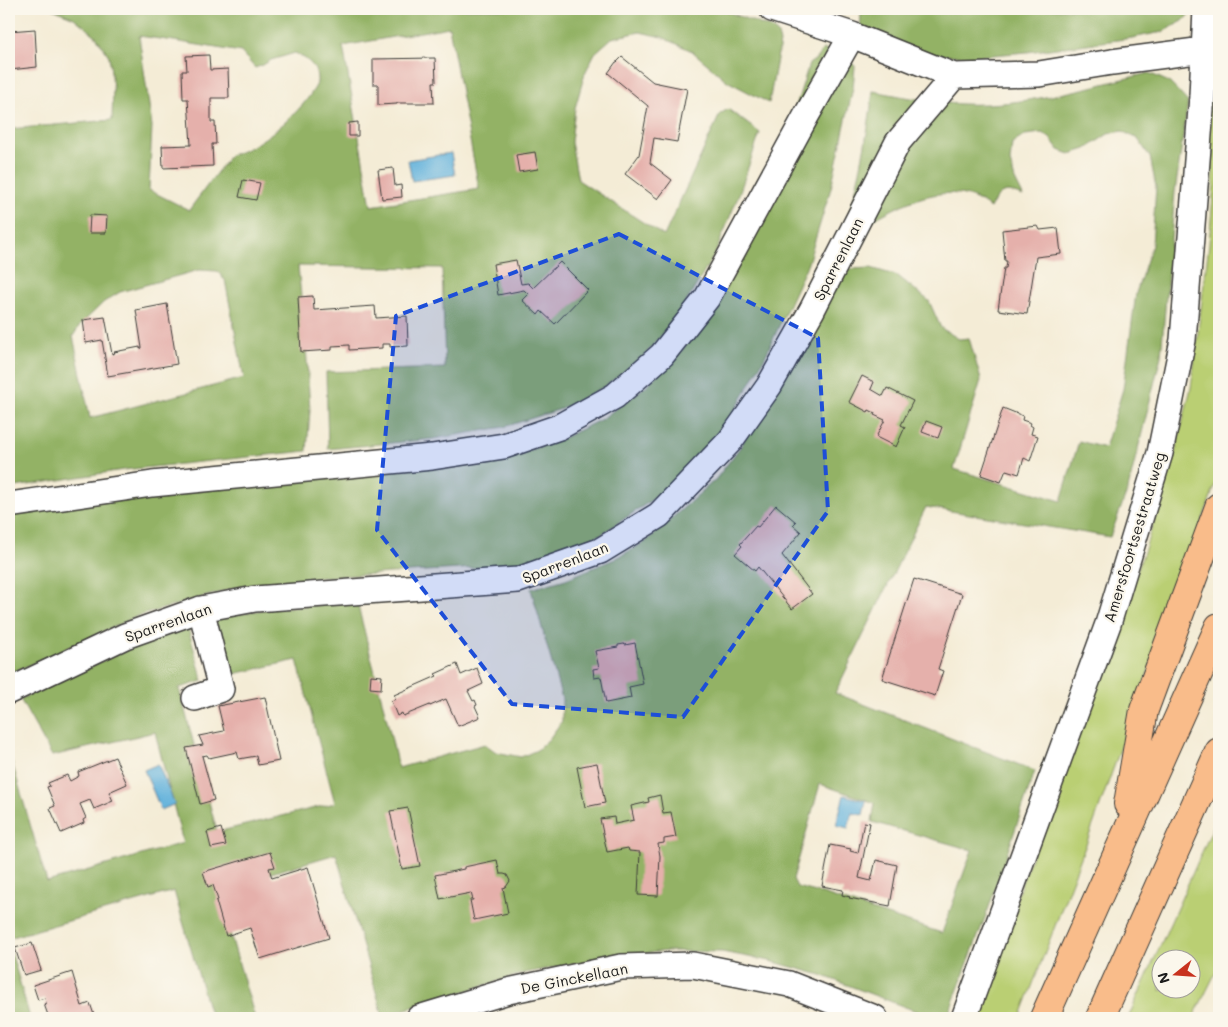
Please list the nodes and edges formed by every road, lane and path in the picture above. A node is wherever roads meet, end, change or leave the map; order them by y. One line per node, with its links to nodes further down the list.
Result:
1 (772, 9): 3 (street)
2 (1206, 9): 4 (street, Amersfoortsestraatweg)
3 (852, 36): 5 (street); 6 (street)
4 (1211, 49): 5 (street); 16 (street, Amersfoortsestraatweg)
5 (954, 76): 8 (street, Sparrenlaan)
6 (9, 504)
7 (1219, 507): 13 (highway)
8 (201, 609): 10 (street, Sparrenlaan); 11 (street)
9 (1219, 627): 13 (highway)
10 (9, 691)
11 (194, 698)
12 (1219, 752): 18 (highway)
13 (1122, 843): 17 (highway)
14 (419, 1018): 15 (street, De Ginckellaan)
15 (876, 1018)
16 (964, 1018)
17 (1044, 1018)
18 (1100, 1018)

